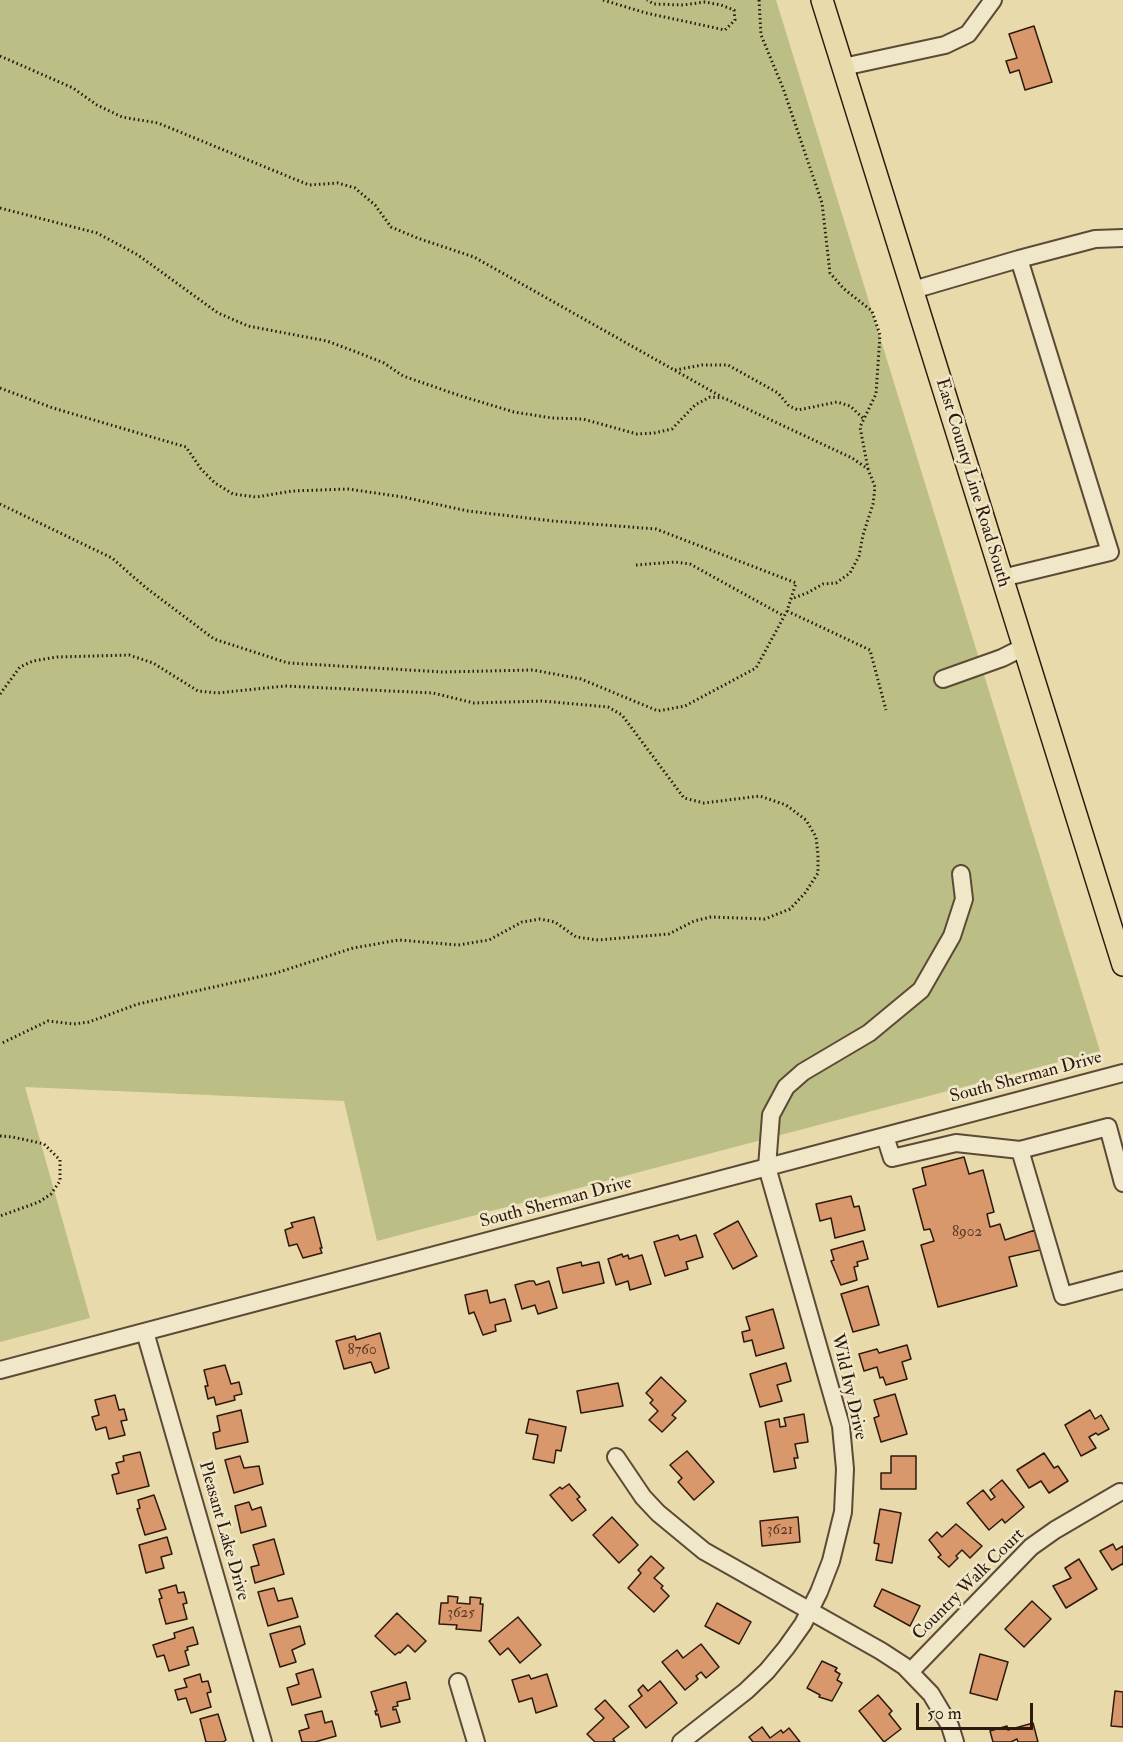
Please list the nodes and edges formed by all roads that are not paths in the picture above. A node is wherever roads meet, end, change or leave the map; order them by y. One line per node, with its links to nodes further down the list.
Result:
1 (822, 0): 3 (main road, East County Line Road South)
2 (993, 0): 3 (street)
3 (843, 67): 6 (main road, East County Line Road South)
4 (1123, 238): 5 (street)
5 (1019, 259): 6 (street); 7 (street)
6 (913, 290): 8 (main road, East County Line Road South)
7 (1117, 550): 8 (street)
8 (1002, 578): 9 (main road, East County Line Road South)
9 (1024, 647): 10 (street); 12 (main road, East County Line Road South)
10 (943, 679)
11 (961, 874): 16 (street)
12 (1123, 965)
13 (1123, 1073): 14 (street, South Sherman Drive)
14 (885, 1136): 15 (street); 16 (street, South Sherman Drive)
15 (1020, 1150): 17 (street); 18 (street)
16 (767, 1167): 19 (street, South Sherman Drive); 23 (street, Wild Ivy Drive)
17 (1123, 1183)
18 (1123, 1280)
19 (145, 1332): 20 (street, South Sherman Drive); 26 (street, Pleasant Lake Drive)
20 (0, 1370)
21 (616, 1457): 23 (street)
22 (1120, 1492): 24 (street, Country Walk Court)
23 (809, 1611): 24 (street); 28 (street, Wild Ivy Drive)
24 (910, 1672): 29 (street)
25 (458, 1682): 27 (street)
26 (263, 1742)
27 (477, 1742)
28 (681, 1742)
29 (955, 1742)

